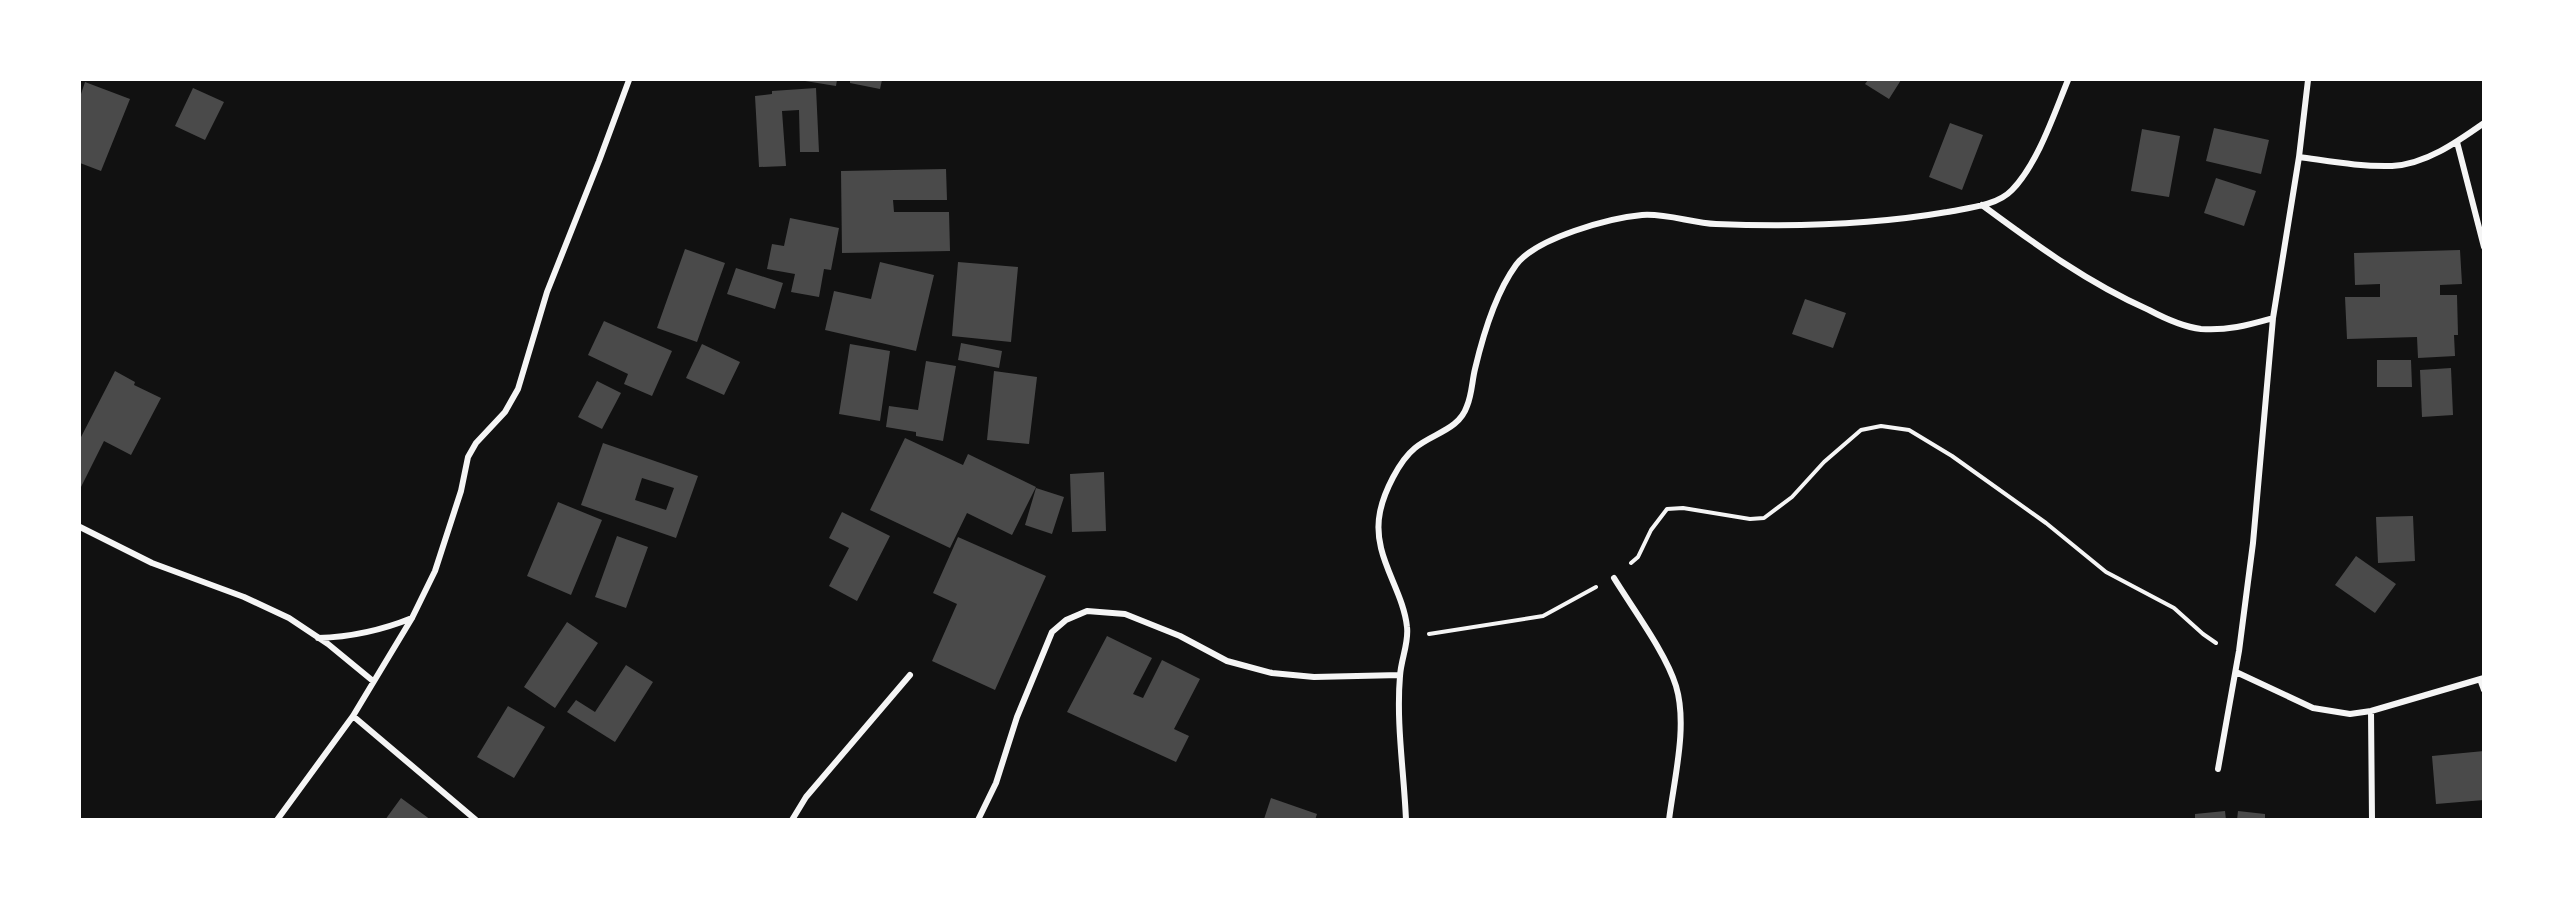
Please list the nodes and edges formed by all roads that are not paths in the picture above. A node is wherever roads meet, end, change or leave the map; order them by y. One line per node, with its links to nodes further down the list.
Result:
1 (628, 80): 12 (street)
2 (2068, 80): 7 (street)
3 (2308, 80): 6 (street)
4 (2484, 123): 5 (street)
5 (2457, 142): 6 (street); 8 (street)
6 (2299, 157): 9 (street)
7 (1982, 205): 9 (street); 16 (street)
8 (2484, 248)
9 (2273, 318): 14 (street)
10 (80, 527): 13 (street)
11 (1614, 578): 28 (street)
12 (412, 618): 13 (street); 18 (street)
13 (318, 638): 18 (street)
14 (2236, 672): 20 (street); 22 (street)
15 (910, 675): 25 (street)
16 (1400, 675): 26 (street); 27 (street)
17 (2482, 679): 19 (street); 20 (street)
18 (373, 681): 21 (street)
19 (2484, 690)
20 (2371, 711): 29 (street)
21 (352, 716): 23 (street); 24 (street)
22 (2218, 769)
23 (277, 819)
24 (476, 819)
25 (792, 819)
26 (978, 819)
27 (1406, 819)
28 (1669, 819)
29 (2372, 819)

